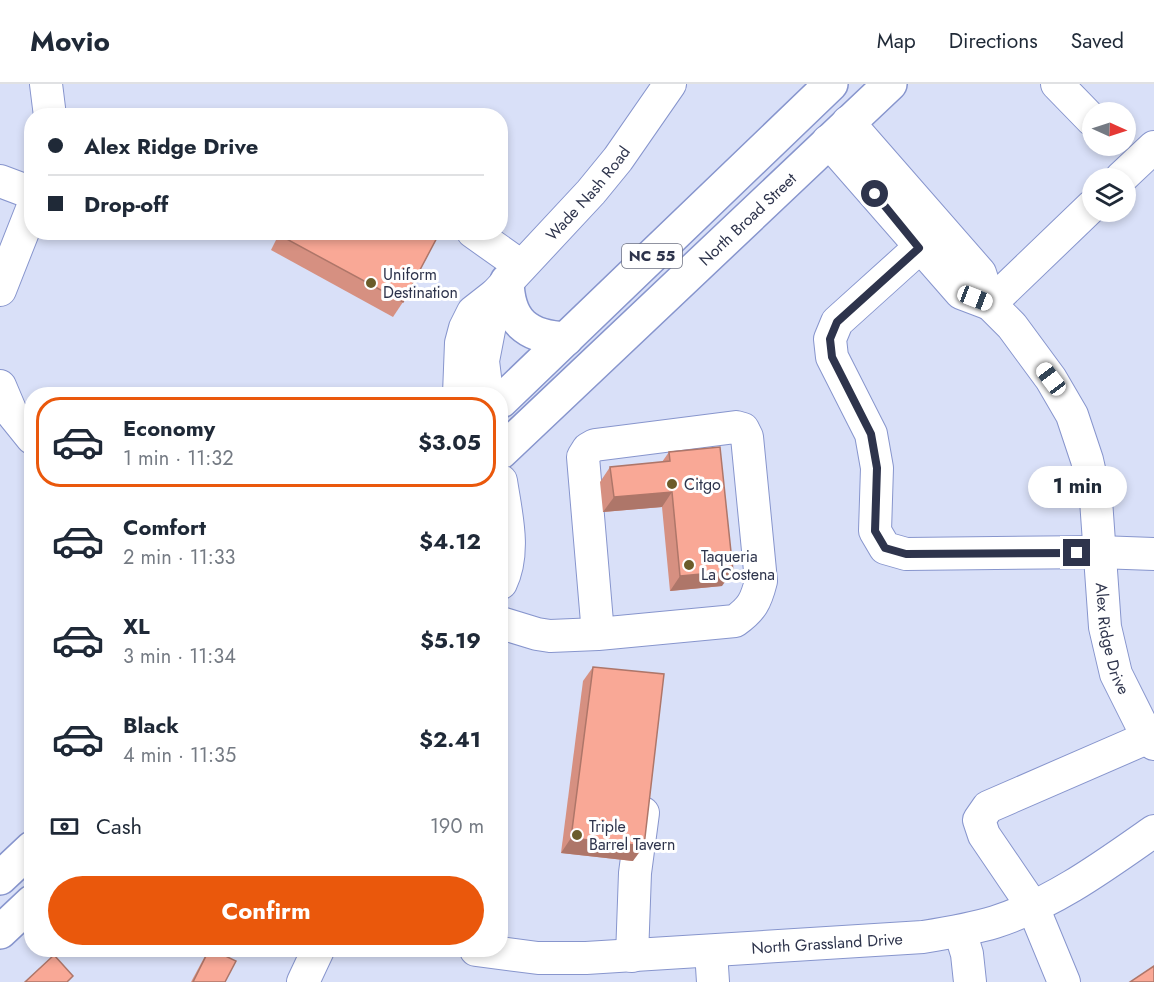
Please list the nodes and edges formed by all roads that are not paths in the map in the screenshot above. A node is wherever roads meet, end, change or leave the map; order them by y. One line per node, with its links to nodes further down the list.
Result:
1 (46, 84): 6 (street)
2 (670, 84): 15 (street, Wade Nash Road)
3 (831, 84): 18 (highway, NC 55)
4 (890, 84): 8 (highway, North Broad Street / NC 55)
5 (1058, 84): 7 (street)
6 (49, 108)
7 (1082, 109)
8 (838, 131): 14 (street, Alex Ridge Drive); 17 (street, Alex Ridge Drive); 24 (highway, North Broad Street / NC 55)
9 (0, 181): 10 (street)
10 (24, 191)
11 (1082, 216): 17 (street)
12 (24, 229): 16 (street)
13 (479, 240): 15 (street)
14 (919, 248): 17 (street, Alex Ridge Drive); 25 (street)
15 (508, 280): 18 (highway); 19 (street, Wade Nash Road); 20 (street)
16 (0, 290)
17 (990, 304): 25 (street, Alex Ridge Drive)
18 (566, 339): 22 (highway, NC 55)
19 (459, 387)
20 (486, 387)
21 (1, 393): 23 (street)
22 (508, 394)
23 (24, 428)
24 (508, 445)
25 (1099, 552): 26 (street); 29 (street, Alex Ridge Drive)
26 (1154, 554)
27 (508, 625): 28 (street)
28 (598, 634): 28 (street)
29 (1152, 741): 34 (street)
30 (647, 782): 39 (street)
31 (1154, 831): 34 (street, North Grassland Drive)
32 (24, 856): 33 (highway)
33 (0, 878)
34 (1033, 907): 36 (street, North Grassland Drive); 45 (street)
35 (24, 910): 37 (highway)
36 (960, 931): 38 (street, North Grassland Drive); 44 (street)
37 (0, 932)
38 (711, 951): 39 (street, North Grassland Drive); 43 (street)
39 (632, 956): 41 (street, North Grassland Drive)
40 (315, 957): 42 (street)
41 (495, 959)
42 (303, 982)
43 (713, 982)
44 (970, 982)
45 (1064, 982)

